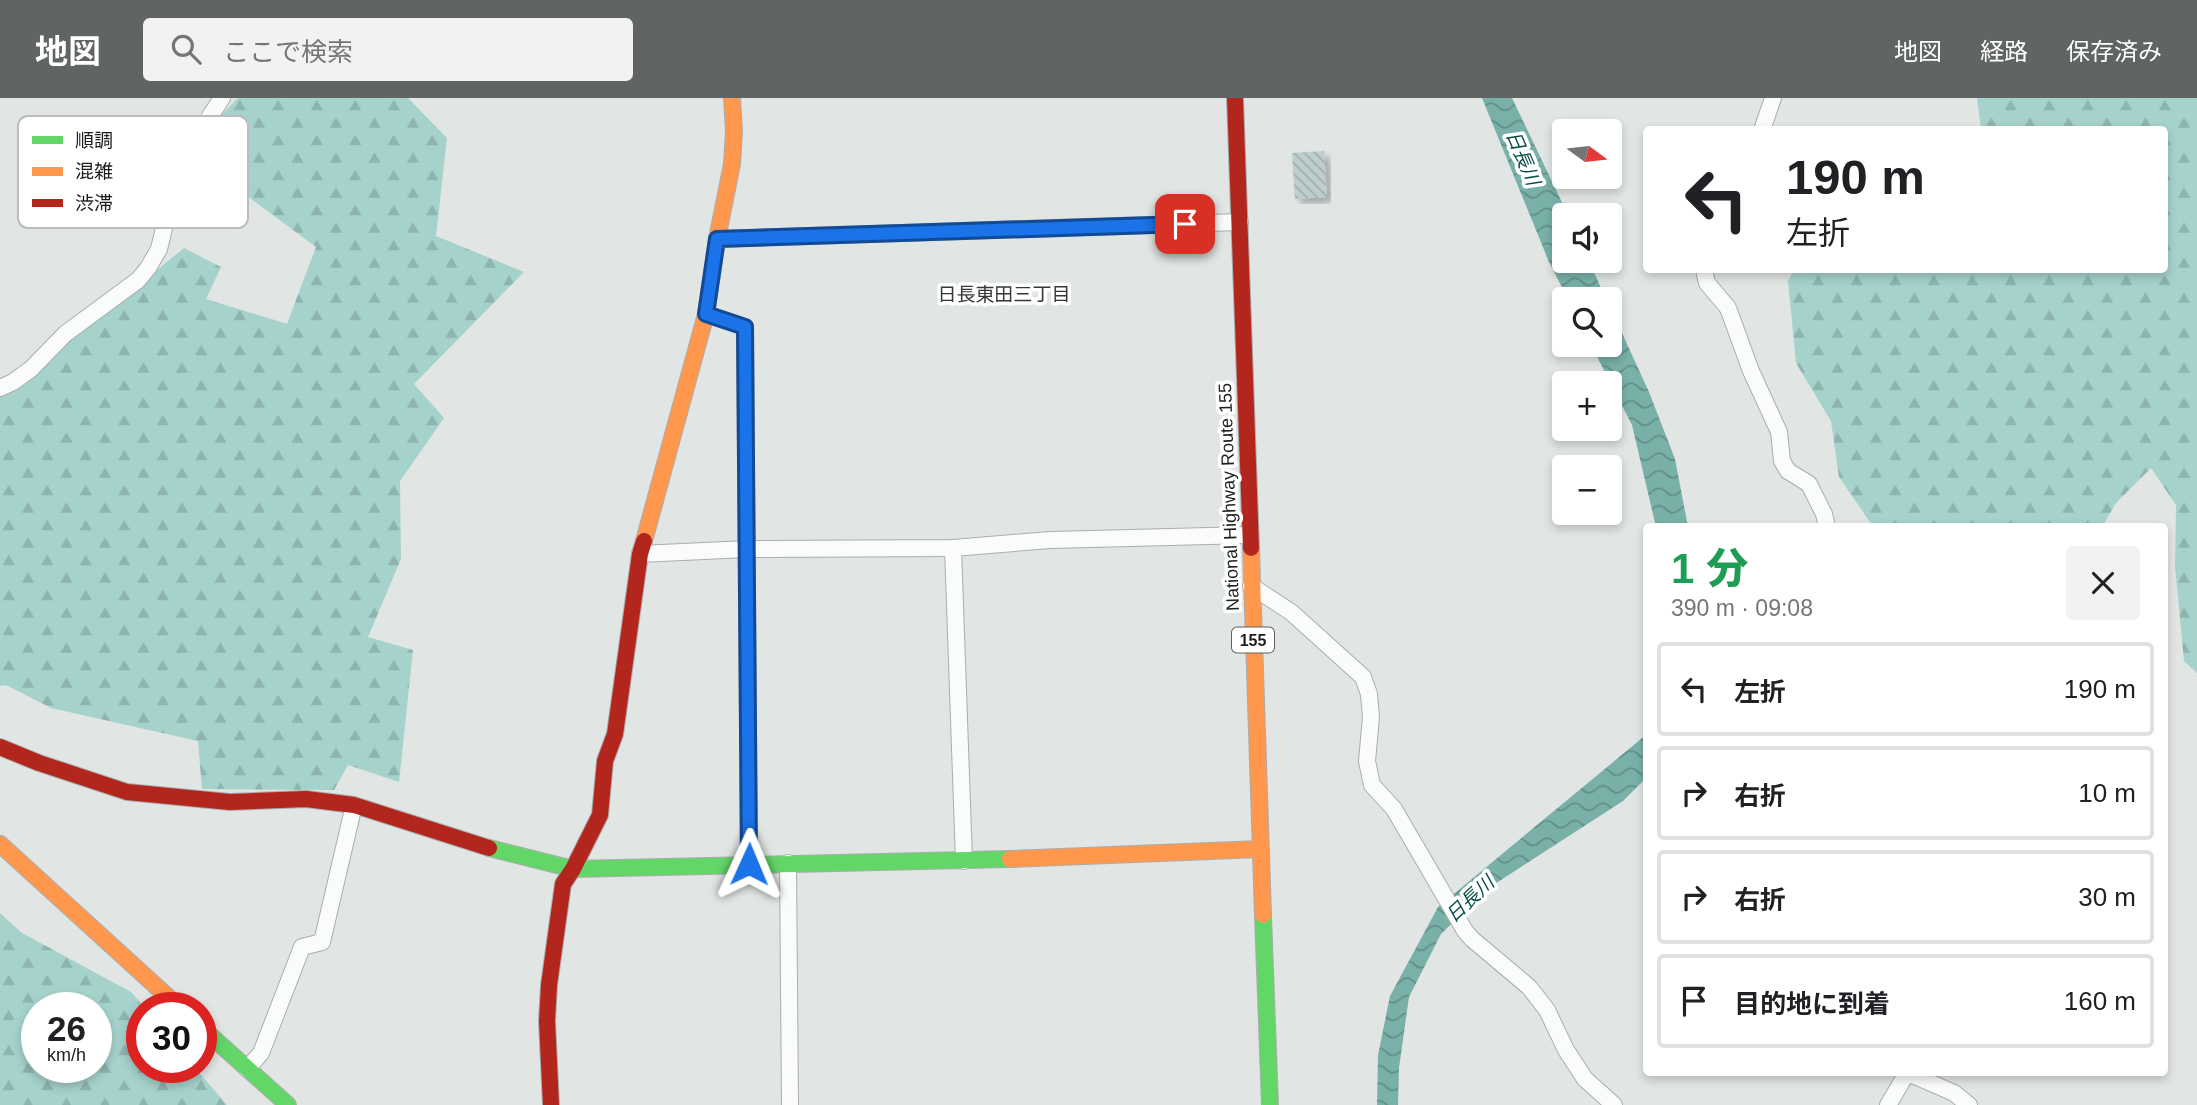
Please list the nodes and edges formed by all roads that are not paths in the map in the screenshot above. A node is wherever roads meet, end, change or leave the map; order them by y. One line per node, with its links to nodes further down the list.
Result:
1 (222, 98): 5 (street)
2 (732, 98): 9 (main road)
3 (1235, 98): 7 (main road, National Highway Route 155 / 155)
4 (1773, 98): 6 (street)
5 (210, 116)
6 (1763, 126)
7 (1240, 222): 9 (street); 14 (main road, National Highway Route 155 / 155)
8 (164, 228): 12 (street)
9 (717, 239): 11 (main road)
10 (1705, 273): 13 (street)
11 (706, 314): 16 (street); 17 (main road)
12 (0, 388)
13 (1826, 523)
14 (1249, 535): 15 (street); 18 (main road, National Highway Route 155 / 155)
15 (953, 548): 16 (street); 23 (street)
16 (747, 549): 17 (street); 25 (street)
17 (640, 554): 26 (main road)
18 (1251, 586): 22 (main road, National Highway Route 155 / 155); 36 (street)
19 (0, 747): 20 (main road)
20 (354, 805): 26 (main road); 29 (street)
21 (0, 844): 27 (main road)
22 (1261, 849): 23 (main road); 35 (main road, National Highway Route 155 / 155)
23 (964, 861): 24 (main road)
24 (788, 863): 25 (main road); 34 (street)
25 (749, 864): 26 (main road)
26 (573, 869): 33 (main road)
27 (162, 992)
28 (217, 1042): 29 (main road)
29 (247, 1069): 32 (main road)
30 (1906, 1076): 37 (street)
31 (1915, 1076): 38 (street)
32 (288, 1105)
33 (551, 1105)
34 (790, 1105)
35 (1270, 1105)
36 (1614, 1105)
37 (1888, 1105)
38 (1969, 1105)

